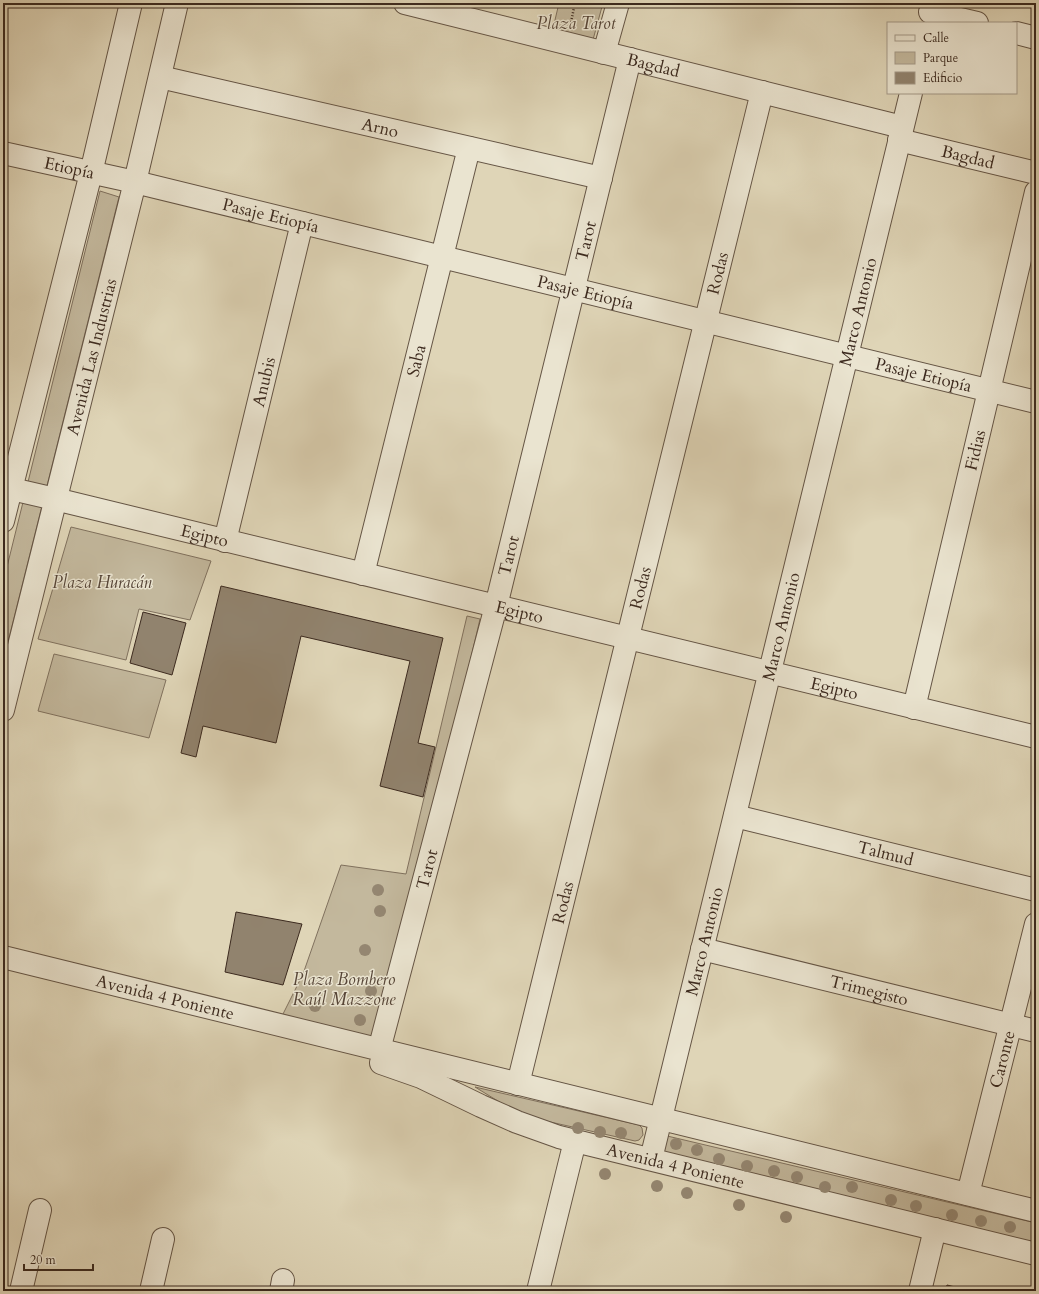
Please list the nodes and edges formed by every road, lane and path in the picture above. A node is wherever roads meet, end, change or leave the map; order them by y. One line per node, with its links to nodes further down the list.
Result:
1 (131, 3): 17 (street)
2 (177, 3): 11 (street, Avenida Las Industrias)
3 (405, 3): 9 (street, Bagdad)
4 (618, 3): 9 (street)
5 (930, 13): 6 (street)
6 (971, 22)
7 (1017, 33): 8 (street)
8 (1036, 38)
9 (604, 53): 10 (street, Bagdad)
10 (630, 59): 12 (street, Bagdad); 19 (street, Tarot)
11 (160, 77): 15 (street, Arno); 20 (street, Avenida Las Industrias)
12 (762, 92): 14 (street, Bagdad); 25 (street, Rodas)
13 (910, 94): 14 (street, Marco Antonio)
14 (901, 134): 18 (street, Bagdad); 26 (street, Marco Antonio)
15 (469, 148): 19 (street, Arno); 23 (street, Saba)
16 (3, 153): 17 (street, Etiopía)
17 (91, 173): 20 (street, Etiopía); 29 (street)
18 (1036, 173)
19 (601, 178): 24 (street, Tarot)
20 (135, 182): 22 (street, Pasaje Etiopía); 30 (street, Avenida Las Industrias)
21 (1036, 192): 27 (street, Fidias)
22 (302, 223): 23 (street, Pasaje Etiopía); 32 (street, Anubis)
23 (442, 257): 24 (street, Pasaje Etiopía); 33 (street, Saba)
24 (574, 289): 25 (street, Pasaje Etiopía); 34 (street, Tarot)
25 (706, 321): 26 (street, Pasaje Etiopía); 35 (street, Rodas)
26 (847, 356): 27 (street, Pasaje Etiopía); 36 (street, Marco Antonio)
27 (990, 390): 28 (street, Pasaje Etiopía); 37 (street, Fidias)
28 (1036, 402)
29 (7, 488): 30 (street, Egipto); 31 (street)
30 (55, 500): 32 (street, Egipto); 38 (street, Avenida Las Industrias)
31 (3, 521)
32 (225, 541): 33 (street, Egipto)
33 (363, 574): 34 (street, Egipto)
34 (496, 606): 35 (street, Egipto); 48 (street, Tarot)
35 (627, 638): 36 (street, Egipto); 49 (street, Rodas)
36 (770, 673): 37 (street, Egipto); 40 (street, Marco Antonio)
37 (914, 708): 39 (street, Egipto)
38 (3, 710)
39 (1036, 738)
40 (735, 816): 41 (street, Talmud); 43 (street, Marco Antonio)
41 (1036, 890)
42 (1036, 924): 45 (street, Caronte)
43 (702, 949): 45 (street, Trimegisto); 50 (street, Marco Antonio)
44 (3, 957): 47 (street, Avenida 4 Poniente)
45 (1011, 1025): 46 (street, Trimegisto); 53 (street, Caronte)
46 (1036, 1031)
47 (328, 1037): 48 (street, Avenida 4 Poniente); 51 (street, Avenida 4 Poniente)
48 (379, 1050): 49 (street, Avenida 4 Poniente)
49 (518, 1084): 50 (street, Avenida 4 Poniente)
50 (661, 1119): 52 (street, Marco Antonio); 53 (street, Avenida 4 Poniente)
51 (575, 1141): 52 (street, Avenida 4 Poniente); 61 (street)
52 (651, 1159): 56 (street, Avenida 4 Poniente)
53 (968, 1194): 55 (street, Avenida 4 Poniente)
54 (40, 1210): 59 (street)
55 (1036, 1211)
56 (936, 1229): 58 (street, Avenida 4 Poniente); 62 (street)
57 (163, 1239): 60 (street)
58 (1036, 1254)
59 (21, 1291)
60 (151, 1291)
61 (538, 1291)
62 (920, 1291)

